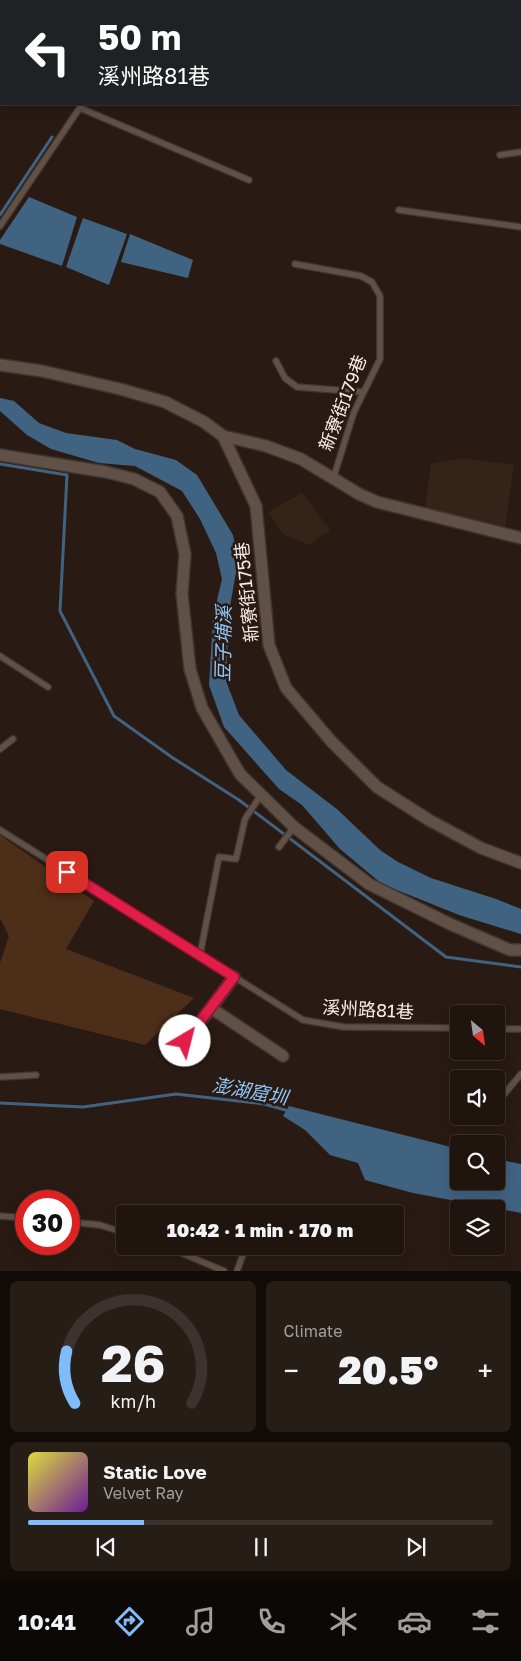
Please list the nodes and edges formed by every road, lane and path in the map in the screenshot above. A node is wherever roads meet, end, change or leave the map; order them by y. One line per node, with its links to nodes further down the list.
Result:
1 (81, 106): 4 (lane); 6 (lane)
2 (521, 152): 3 (lane)
3 (500, 155)
4 (249, 180)
5 (399, 210): 7 (lane)
6 (0, 226)
7 (521, 227)
8 (294, 264): 11 (lane, 新寮街179巷)
9 (276, 361): 11 (lane)
10 (0, 365): 12 (street, 新寮街175巷)
11 (362, 392): 14 (lane, 新寮街179巷)
12 (223, 436): 14 (street); 24 (street, 新寮街175巷)
13 (0, 455): 20 (street)
14 (333, 479): 15 (street, 新寮街179巷)
15 (521, 538)
16 (0, 656): 17 (lane)
17 (48, 688)
18 (13, 739): 19 (lane)
19 (0, 749)
20 (261, 794): 22 (street); 26 (lane)
21 (0, 830): 26 (lane, 溪州路81巷)
22 (292, 830): 23 (lane); 25 (street)
23 (279, 847)
24 (521, 863)
25 (521, 950)
26 (200, 955): 27 (lane, 溪州路81巷)
27 (234, 977): 28 (street); 29 (lane, 溪州路81巷)
28 (211, 1008): 32 (street); 33 (street)
29 (450, 1028)
30 (505, 1029): 31 (lane)
31 (521, 1029)
32 (185, 1041)
33 (283, 1056)
34 (521, 1074): 37 (lane)
35 (36, 1075): 36 (lane)
36 (0, 1077)
37 (505, 1093)
38 (0, 1216): 39 (lane)
39 (15, 1217)
40 (80, 1223): 41 (lane)
41 (116, 1230)
42 (184, 1255): 44 (lane)
43 (243, 1255): 46 (lane)
44 (214, 1269): 45 (lane)
45 (224, 1271)
46 (237, 1271)

